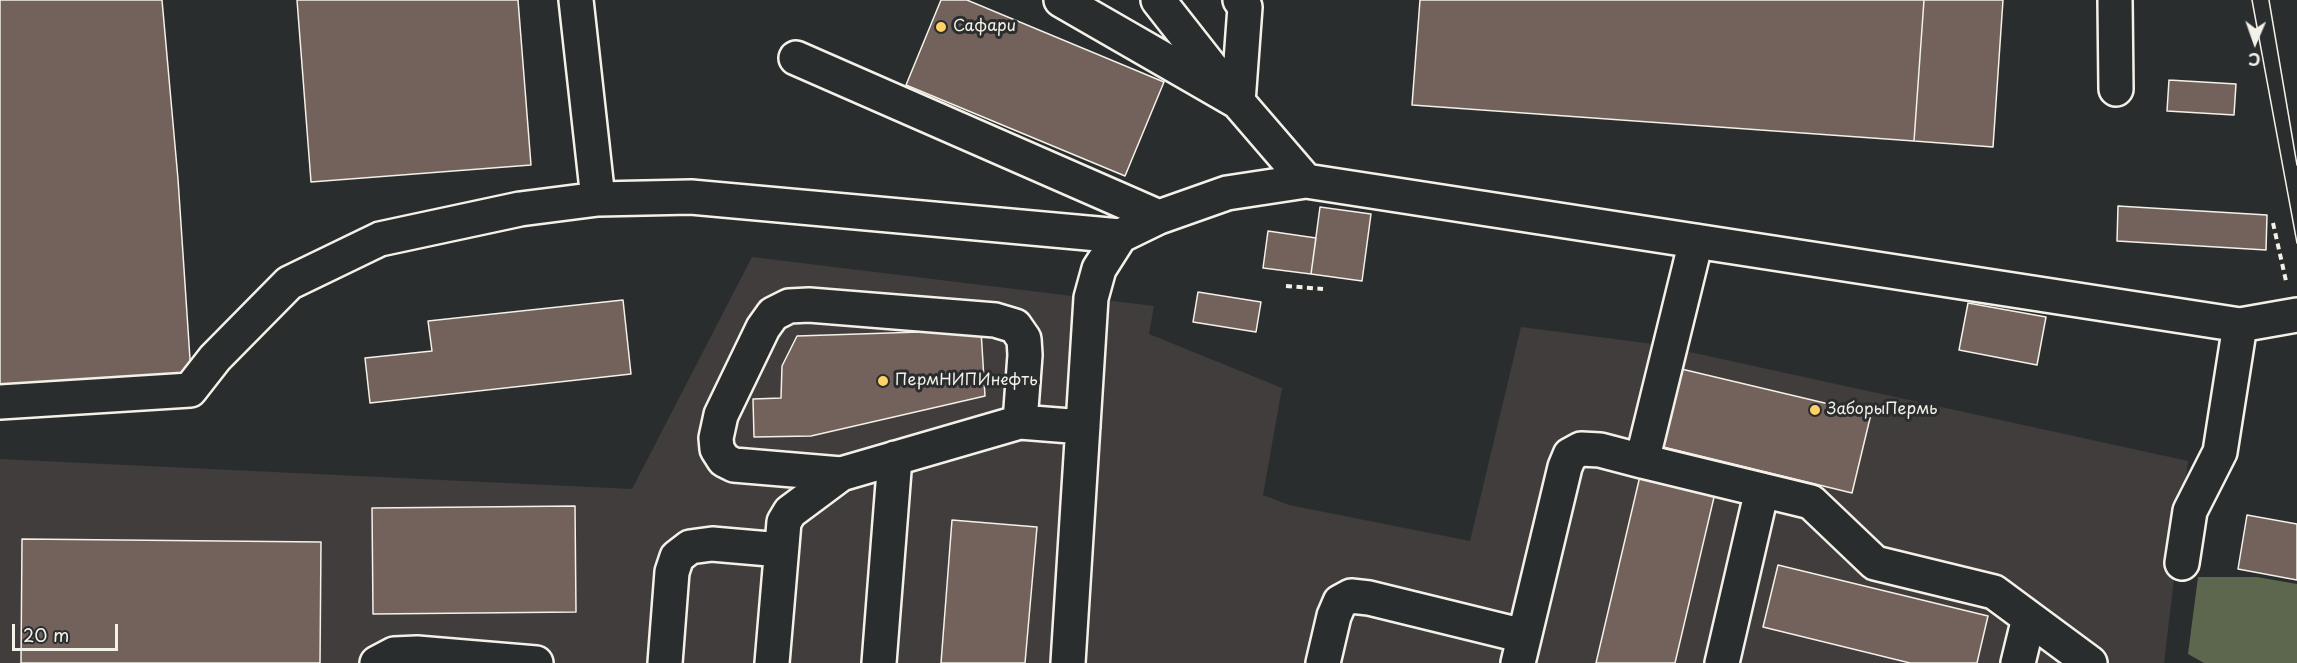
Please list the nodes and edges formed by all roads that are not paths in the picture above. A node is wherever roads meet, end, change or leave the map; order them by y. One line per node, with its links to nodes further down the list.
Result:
1 (576, 0): 10 (lane)
2 (1061, 0): 8 (lane)
3 (1158, 0): 8 (lane)
4 (2115, 0): 7 (lane)
5 (1245, 2): 8 (lane)
6 (796, 58): 11 (lane)
7 (2116, 89)
8 (1238, 102): 9 (lane)
9 (1306, 181): 11 (lane); 13 (lane)
10 (598, 199): 12 (lane); 16 (lane)
11 (1159, 217): 12 (lane)
12 (1120, 236): 18 (lane)
13 (1696, 241): 15 (lane); 20 (lane)
14 (2292, 302): 15 (lane)
15 (2240, 325): 24 (lane)
16 (0, 402)
17 (1020, 422): 18 (lane); 19 (lane); 21 (lane)
18 (1083, 427): 32 (lane)
19 (896, 458): 21 (lane); 31 (lane)
20 (1642, 461): 22 (lane); 26 (lane)
21 (841, 474): 23 (lane)
22 (1762, 490): 25 (lane); 34 (lane)
23 (781, 550): 29 (lane); 30 (lane)
24 (2182, 563)
25 (2029, 618): 35 (lane); 36 (lane)
26 (1521, 649): 33 (lane)
27 (377, 663): 28 (lane)
28 (536, 663)
29 (665, 663)
30 (772, 663)
31 (879, 663)
32 (1068, 663)
33 (1323, 663)
34 (1722, 663)
35 (2018, 663)
36 (2090, 663)

